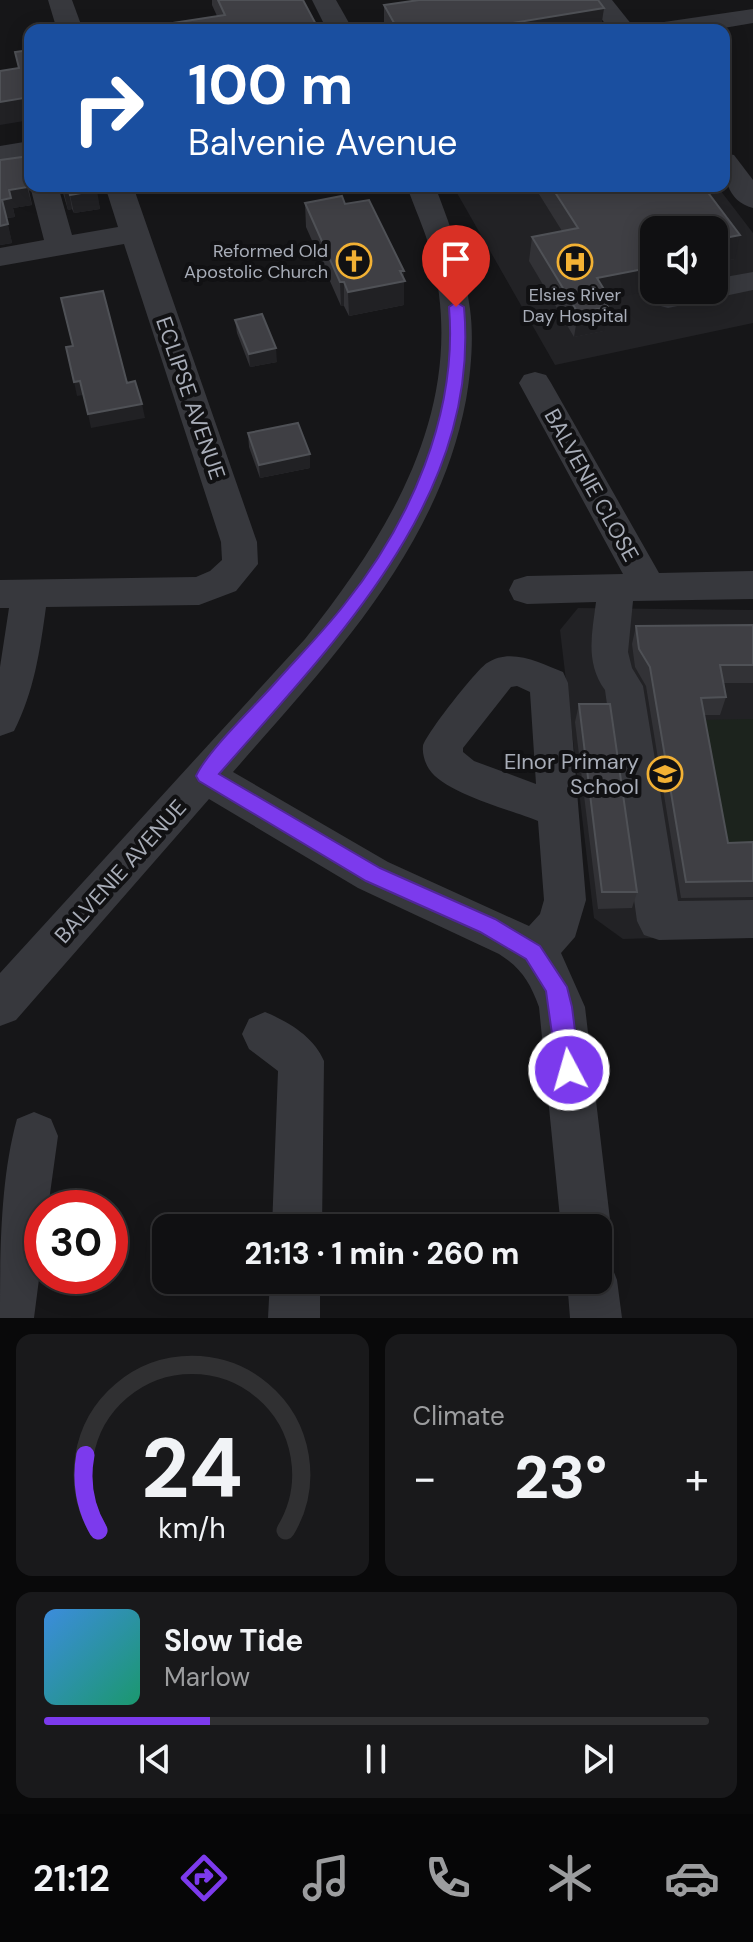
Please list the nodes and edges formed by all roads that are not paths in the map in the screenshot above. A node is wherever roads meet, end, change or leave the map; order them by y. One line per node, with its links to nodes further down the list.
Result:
1 (60, 0): 4 (street)
2 (599, 0): 5 (street)
3 (753, 16): 6 (street)
4 (68, 24)
5 (618, 24)
6 (702, 24)
7 (753, 31): 8 (street)
8 (730, 34)
9 (24, 135): 10 (street)
10 (0, 139)
11 (24, 151): 12 (street)
12 (0, 154)
13 (730, 169): 17 (street)
14 (46, 192): 19 (street)
15 (122, 192): 18 (street, ECLIPSE AVENUE)
16 (424, 192): 29 (street, BALVENIE AVENUE)
17 (753, 199)
18 (142, 228): 19 (street); 27 (street, ECLIPSE AVENUE)
19 (60, 246): 20 (street)
20 (0, 257)
21 (753, 281): 22 (street)
22 (728, 286)
23 (535, 383): 25 (street, BALVENIE CLOSE)
24 (753, 585): 25 (street)
25 (632, 588): 26 (street); 31 (street)
26 (527, 590)
27 (15, 595): 28 (street)
28 (0, 720)
29 (205, 776): 32 (street); 33 (street, BALVENIE AVENUE)
30 (560, 811): 32 (street)
31 (753, 919)
32 (533, 952): 37 (street)
33 (0, 1005)
34 (265, 1034): 36 (street)
35 (34, 1136): 40 (street)
36 (297, 1214)
37 (584, 1214)
38 (295, 1294): 41 (street)
39 (593, 1294): 42 (street)
40 (8, 1318)
41 (294, 1318)
42 (596, 1318)

